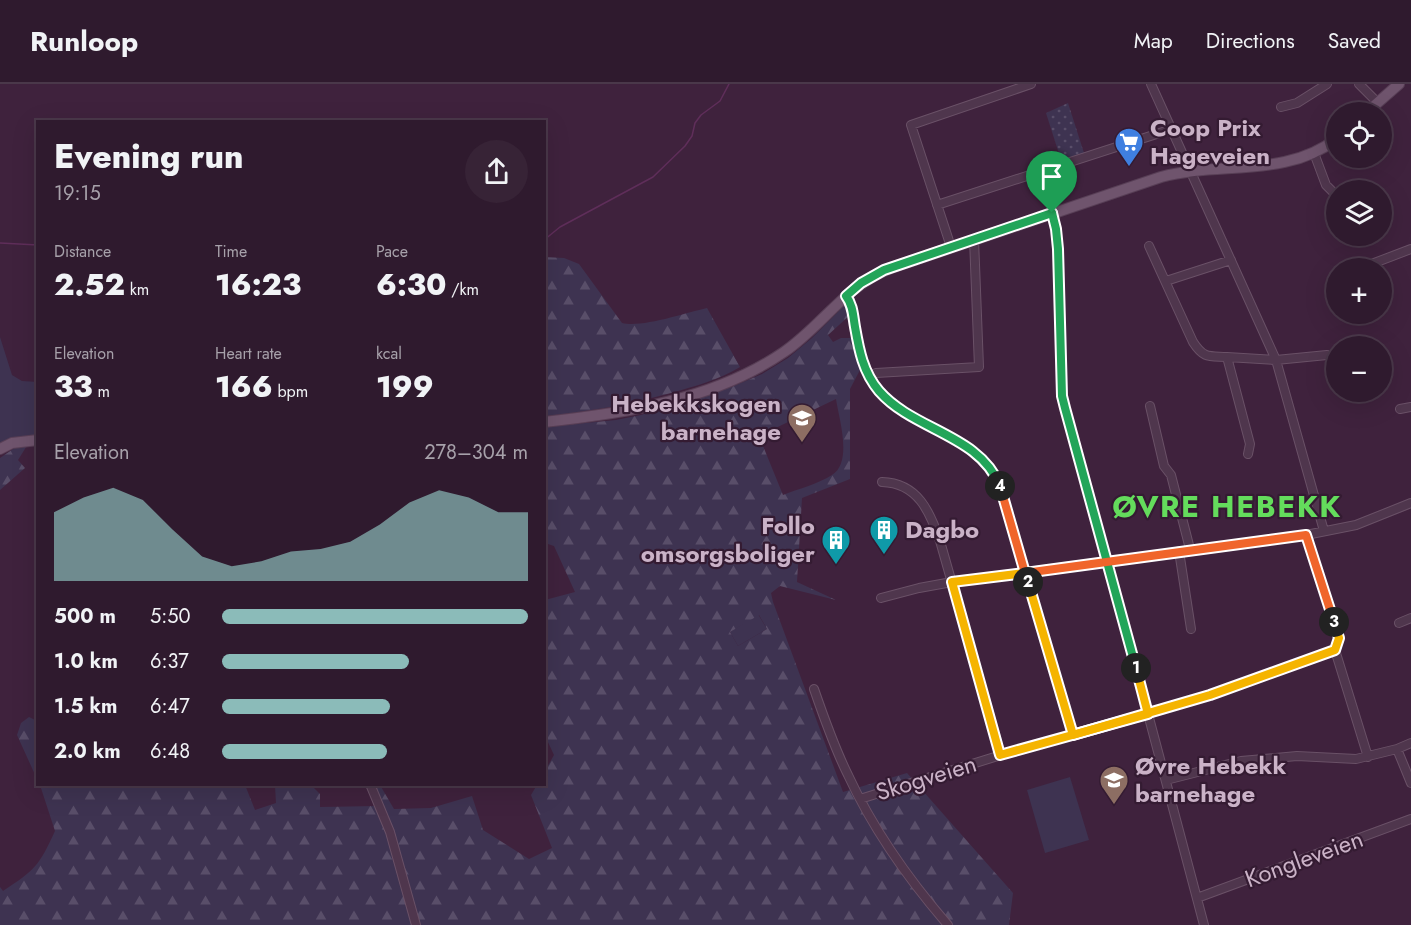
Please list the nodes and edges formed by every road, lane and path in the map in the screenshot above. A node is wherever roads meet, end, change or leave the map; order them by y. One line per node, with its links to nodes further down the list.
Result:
1 (1031, 84): 14 (street)
2 (1151, 84): 9 (street)
3 (1327, 84): 8 (street)
4 (1359, 84): 6 (street)
5 (1399, 84): 7 (main road)
6 (1377, 102)
7 (1379, 102)
8 (1281, 107)
9 (1172, 129): 12 (street); 14 (street)
10 (1326, 145): 11 (main road)
11 (1314, 153): 12 (main road); 13 (street)
12 (1190, 170): 15 (main road); 21 (street)
13 (1326, 185)
14 (937, 205): 18 (street)
15 (1052, 213): 16 (main road); 41 (street)
16 (974, 240): 18 (main road); 27 (street)
17 (1149, 246): 22 (street)
18 (951, 247): 23 (main road)
19 (1411, 249): 20 (street)
20 (1387, 258)
21 (1231, 260): 22 (street); 26 (street)
22 (1166, 281): 25 (street)
23 (846, 296): 27 (street); 31 (main road)
24 (1326, 355): 26 (street)
25 (1227, 357): 26 (street); 34 (street)
26 (1276, 360): 37 (street)
27 (869, 376): 42 (street)
28 (1150, 406): 39 (street)
29 (1411, 407): 30 (street)
30 (1400, 409)
31 (546, 422)
32 (36, 441): 33 (main road)
33 (0, 449)
34 (1248, 454)
35 (882, 482): 43 (street)
36 (1411, 503): 37 (street)
37 (1324, 531): 38 (street)
38 (1306, 535): 39 (street); 48 (street)
39 (1190, 549): 40 (street)
40 (1179, 551): 41 (street); 47 (street)
41 (1106, 561): 42 (street); 50 (street)
42 (1025, 573): 43 (street); 51 (street)
43 (952, 582): 44 (street); 54 (street)
44 (881, 598)
45 (1411, 618): 46 (street)
46 (1399, 623)
47 (1191, 629)
48 (1335, 650): 50 (street, Skogveien); 55 (street)
49 (814, 689): 59 (street)
50 (1148, 714): 51 (street, Skogveien); 56 (street)
51 (1073, 735): 54 (street, Skogveien)
52 (1411, 743): 53 (street)
53 (1397, 749): 55 (street); 57 (street)
54 (1000, 755): 59 (street, Skogveien)
55 (1368, 757): 56 (street)
56 (1166, 780): 61 (street)
57 (1411, 783)
58 (371, 786): 62 (street)
59 (860, 799): 63 (street)
60 (1411, 819): 61 (street, Kongleveien)
61 (1197, 898): 64 (street)
62 (416, 925)
63 (948, 925)
64 (1204, 925)

